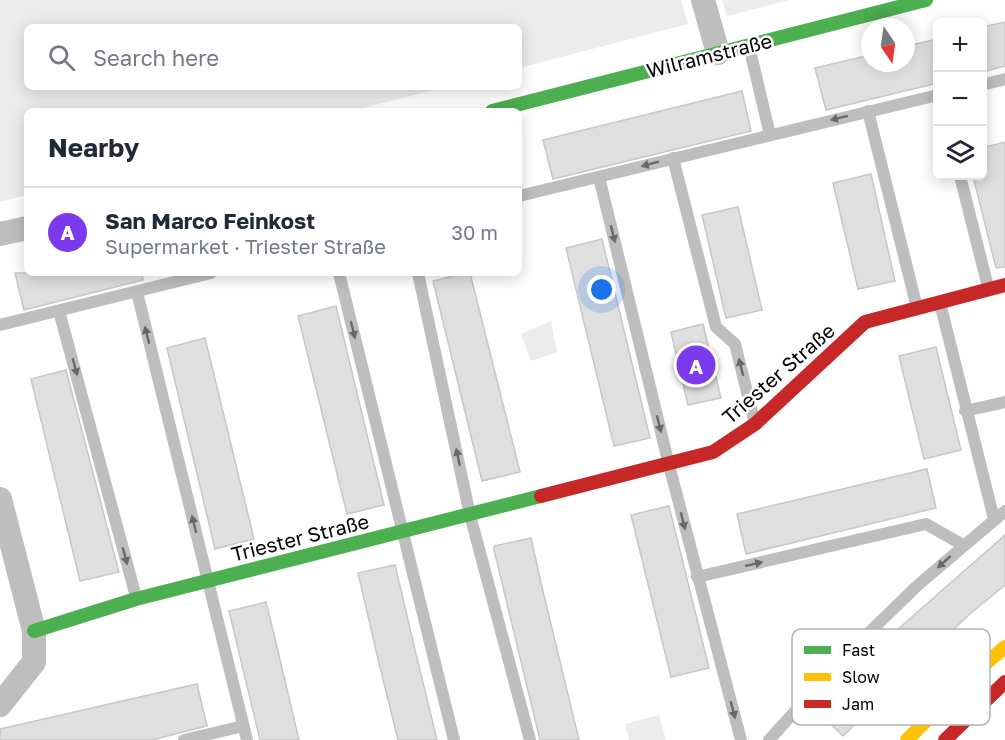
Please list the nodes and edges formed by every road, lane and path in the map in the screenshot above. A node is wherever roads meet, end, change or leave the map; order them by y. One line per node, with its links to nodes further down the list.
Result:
1 (703, 0): 4 (street)
2 (926, 0): 3 (street, Wilramstraße)
3 (748, 45): 4 (street, Wilramstraße); 10 (lane)
4 (718, 53): 8 (street, Wilramstraße)
5 (1005, 79): 6 (lane)
6 (987, 84)
7 (933, 96): 9 (lane)
8 (504, 108)
9 (868, 111): 10 (lane, one-way to 10); 24 (lane)
10 (770, 135): 11 (lane)
11 (673, 158): 12 (lane, one-way to 12); 29 (lane, one-way to 11)
12 (599, 177): 14 (lane); 30 (lane, one-way to 30)
13 (961, 180): 21 (lane)
14 (522, 195)
15 (24, 229): 16 (street)
16 (0, 234)
17 (199, 276): 22 (lane)
18 (340, 276): 35 (lane, one-way to 35)
19 (419, 276): 33 (lane, one-way to 19)
20 (1005, 285): 21 (street, Triester Straße)
21 (989, 288): 23 (street, Triester Straße)
22 (136, 292): 25 (lane); 38 (lane, one-way to 22)
23 (940, 302): 24 (street, Triester Straße); 28 (lane)
24 (917, 309): 29 (street, Triester Straße)
25 (59, 311): 26 (lane); 39 (lane, one-way to 39)
26 (0, 325)
27 (1005, 402): 28 (lane)
28 (965, 411): 34 (lane)
29 (755, 424): 30 (street, Triester Straße)
30 (669, 465): 33 (street, Triester Straße); 37 (lane, one-way to 37)
31 (0, 499): 41 (street)
32 (1005, 511): 34 (lane)
33 (470, 514): 35 (street, Triester Straße); 54 (lane)
34 (994, 519): 36 (lane)
35 (402, 531): 38 (street, Triester Straße); 53 (lane)
36 (963, 545): 37 (lane, one-way to 36); 40 (lane, one-way to 40)
37 (698, 577): 55 (lane, one-way to 55)
38 (208, 581): 39 (street, Triester Straße); 50 (lane)
39 (136, 599): 41 (street, Triester Straße)
40 (873, 629)
41 (34, 631): 46 (street)
42 (1005, 647): 43 (street)
43 (990, 660)
44 (1005, 682): 45 (street)
45 (990, 696)
46 (0, 705)
47 (792, 715): 56 (lane, one-way to 56)
48 (923, 725): 57 (street)
49 (961, 725): 58 (street)
50 (243, 726): 51 (lane); 52 (lane)
51 (184, 740)
52 (247, 740)
53 (454, 740)
54 (530, 740)
55 (741, 740)
56 (769, 740)
57 (908, 740)
58 (945, 740)

